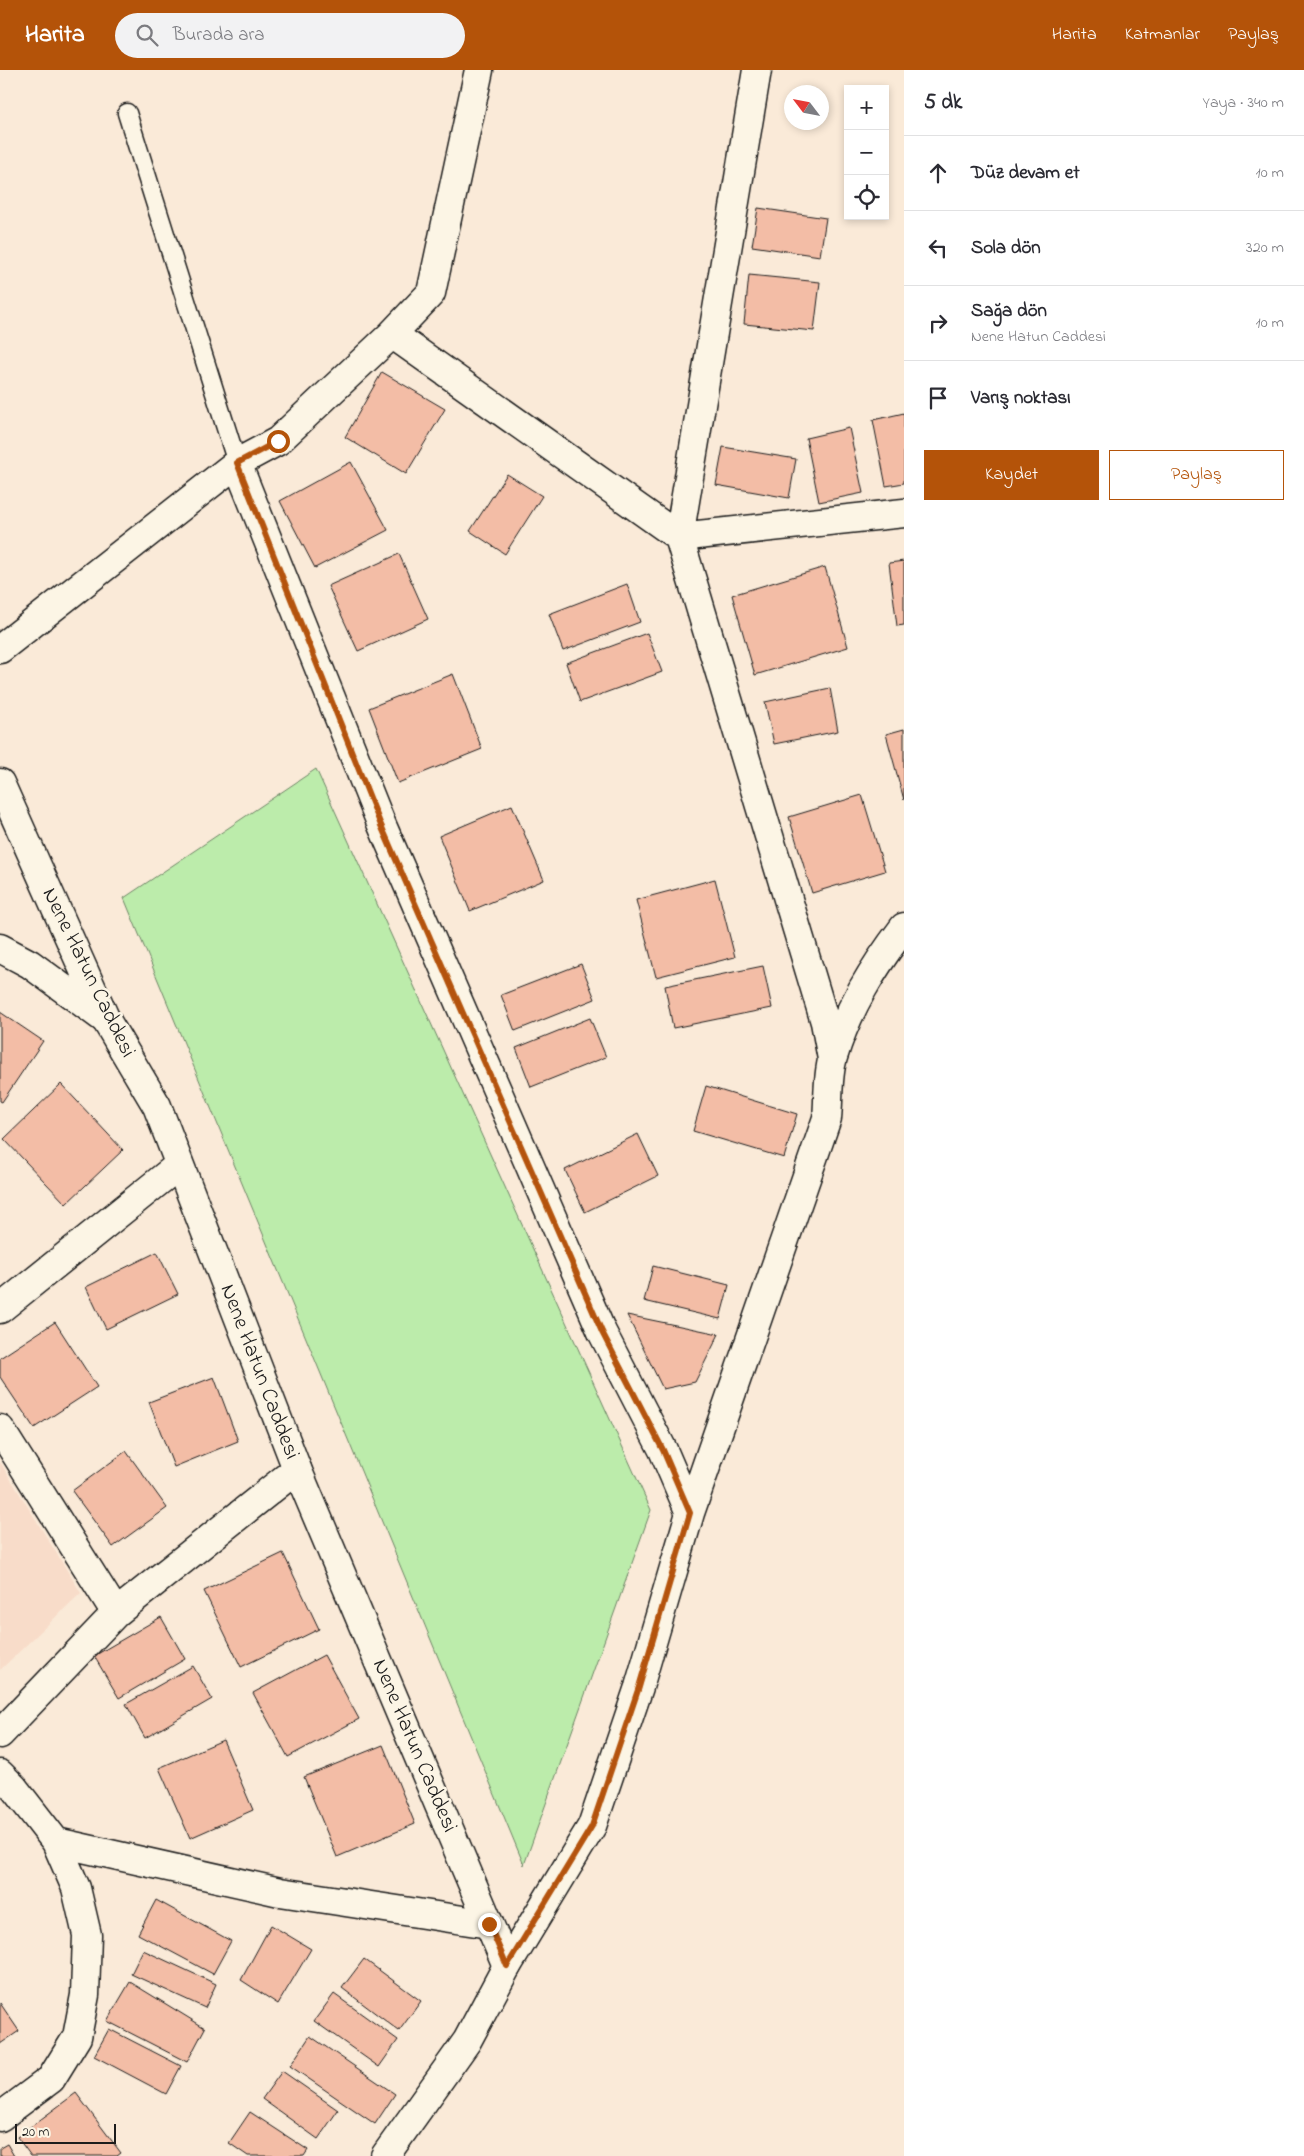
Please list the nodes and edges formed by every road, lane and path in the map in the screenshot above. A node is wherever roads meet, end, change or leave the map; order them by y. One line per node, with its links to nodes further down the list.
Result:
1 (479, 70): 4 (street)
2 (757, 70): 7 (street)
3 (127, 114): 5 (lane)
4 (392, 334): 5 (street); 7 (street)
5 (237, 463): 8 (street); 18 (street)
6 (904, 512): 7 (street)
7 (679, 537): 13 (street)
8 (0, 648)
9 (0, 783): 12 (street, Nene Hatun Caddesi)
10 (904, 927): 13 (street)
11 (0, 948): 12 (street)
12 (106, 1020): 14 (street, Nene Hatun Caddesi)
13 (832, 1059): 18 (street)
14 (178, 1165): 15 (street); 17 (street, Nene Hatun Caddesi)
15 (0, 1310)
16 (0, 1429): 19 (street)
17 (297, 1469): 19 (street); 23 (street, Nene Hatun Caddesi)
18 (690, 1513): 24 (street)
19 (116, 1613): 20 (street)
20 (0, 1734)
21 (0, 1774): 22 (street)
22 (56, 1842): 23 (street); 25 (street)
23 (489, 1924): 24 (street, Nene Hatun Caddesi)
24 (507, 1966): 26 (street)
25 (0, 2117)
26 (385, 2156)

